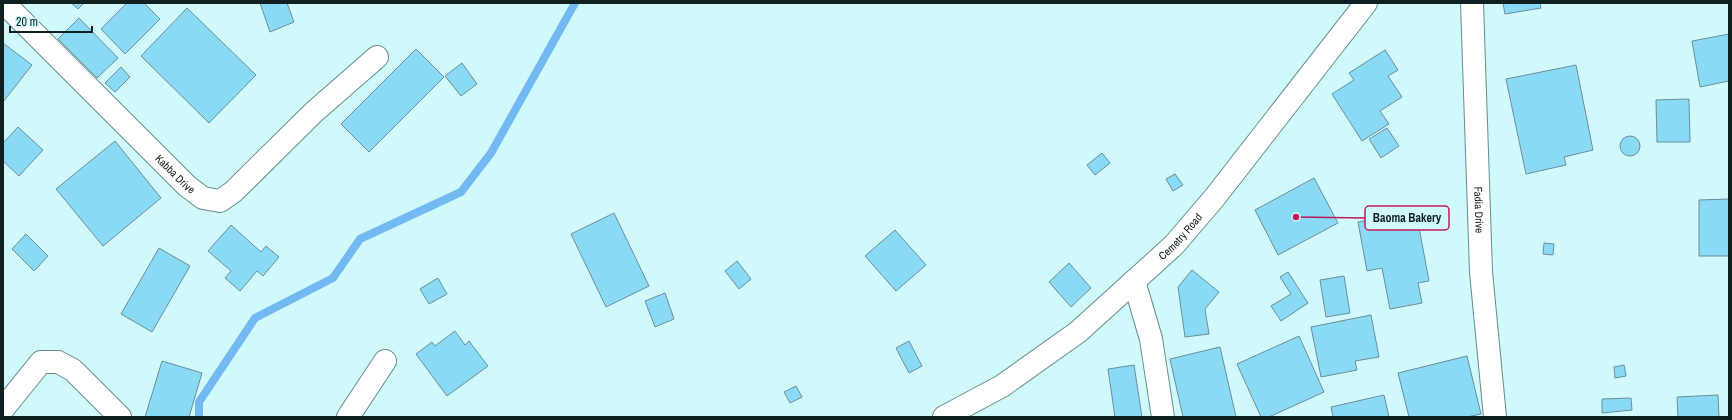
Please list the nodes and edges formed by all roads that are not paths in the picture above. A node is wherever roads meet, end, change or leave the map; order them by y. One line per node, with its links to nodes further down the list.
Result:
1 (4, 3): 4 (street, Kabba Drive)
2 (1366, 3): 5 (street, Cemetry Road)
3 (1472, 3): 12 (street, Fadia Drive)
4 (377, 57)
5 (1134, 281): 10 (street, Cemetry Road); 11 (street)
6 (385, 361): 9 (street)
7 (3, 409): 8 (street)
8 (120, 417)
9 (348, 417)
10 (944, 417)
11 (1163, 417)
12 (1495, 417)

